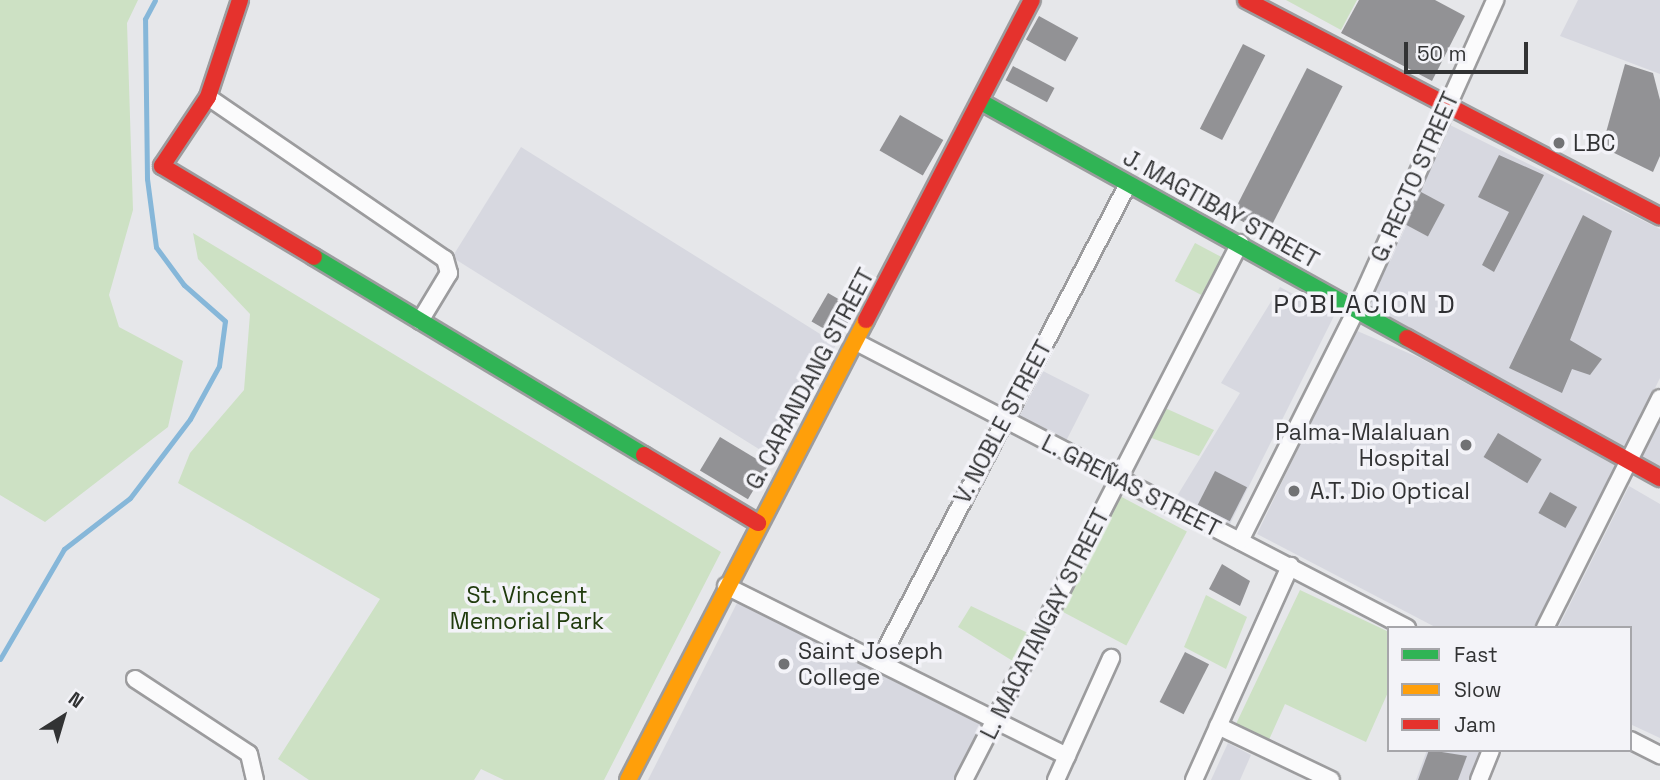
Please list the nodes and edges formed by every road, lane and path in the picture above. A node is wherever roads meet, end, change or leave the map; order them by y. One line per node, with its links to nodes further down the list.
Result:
1 (240, 0): 5 (street)
2 (1032, 0): 6 (street, G. CARANDANG STREET)
3 (1247, 0): 7 (street)
4 (1494, 0): 7 (street, G. RECTO STREET)
5 (208, 97): 12 (street); 12 (street)
6 (981, 102): 8 (street, J. MAGTIBAY STREET); 13 (street, G. CARANDANG STREET)
7 (1446, 105): 9 (street); 11 (street, G. RECTO STREET)
8 (1128, 184): 10 (street, J. MAGTIBAY STREET); 15 (street, V. NOBLE STREET)
9 (1660, 216)
10 (1240, 243): 11 (street, J. MAGTIBAY STREET); 18 (street, L. MACATANGAY STREET)
11 (1356, 310): 16 (street, J. MAGTIBAY STREET); 20 (street, G. RECTO STREET)
12 (420, 321): 19 (street)
13 (856, 342): 15 (street, L. GREÑAS STREET); 19 (street, G. CARANDANG STREET)
14 (1660, 398): 16 (street)
15 (1003, 421): 18 (street, L. GREÑAS STREET); 26 (street, V. NOBLE STREET)
16 (1628, 460): 17 (street, J. MAGTIBAY STREET); 24 (street)
17 (1660, 478)
18 (1118, 480): 20 (street, L. GREÑAS STREET); 28 (street, L. MACATANGAY STREET)
19 (758, 523): 22 (street, G. CARANDANG STREET)
20 (1240, 541): 21 (street, L. GREÑAS STREET)
21 (1290, 566): 23 (street, L. GREÑAS STREET); 29 (street)
22 (726, 586): 26 (street); 35 (street, G. CARANDANG STREET)
23 (1403, 626)
24 (1546, 626)
25 (1111, 658): 33 (street)
26 (879, 662): 28 (street)
27 (135, 679): 34 (street)
28 (996, 722): 33 (street); 36 (street, L. MACATANGAY STREET)
29 (1218, 726): 38 (street); 39 (street)
30 (1632, 741): 32 (street)
31 (1490, 752): 40 (street)
32 (1660, 755)
33 (1067, 756): 37 (street)
34 (255, 780)
35 (628, 780)
36 (964, 780)
37 (1056, 780)
38 (1194, 780)
39 (1331, 780)
40 (1479, 780)

